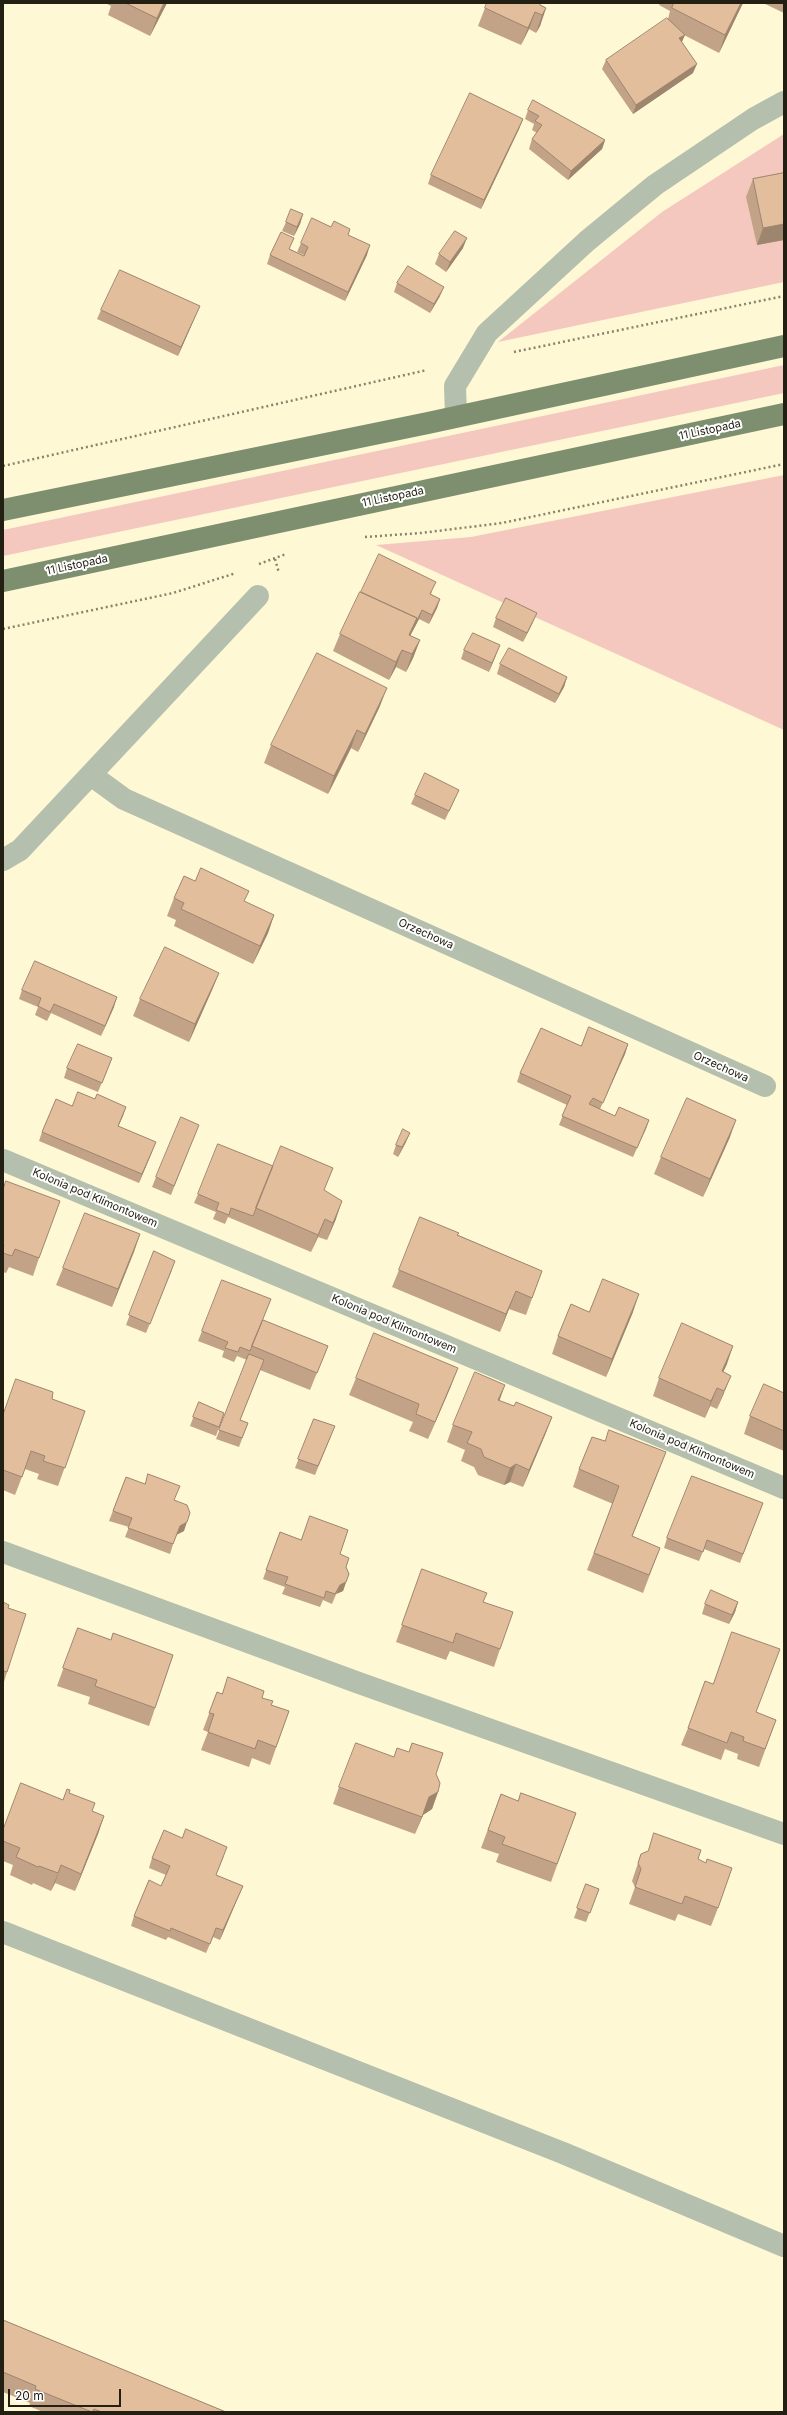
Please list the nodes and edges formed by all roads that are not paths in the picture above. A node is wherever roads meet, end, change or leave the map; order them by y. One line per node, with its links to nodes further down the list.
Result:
1 (784, 102): 4 (street)
2 (784, 346): 4 (main road)
3 (784, 414): 6 (main road, 11 Listopada)
4 (456, 416): 5 (main road)
5 (3, 510)
6 (3, 581)
7 (258, 596): 8 (street)
8 (90, 775): 9 (street); 10 (street, Orzechowa)
9 (3, 860)
10 (764, 1086)
11 (3, 1160): 12 (street, Kolonia pod Klimontowem)
12 (784, 1488)
13 (3, 1552): 14 (street)
14 (784, 1834)
15 (3, 1932): 16 (street)
16 (784, 2246)

